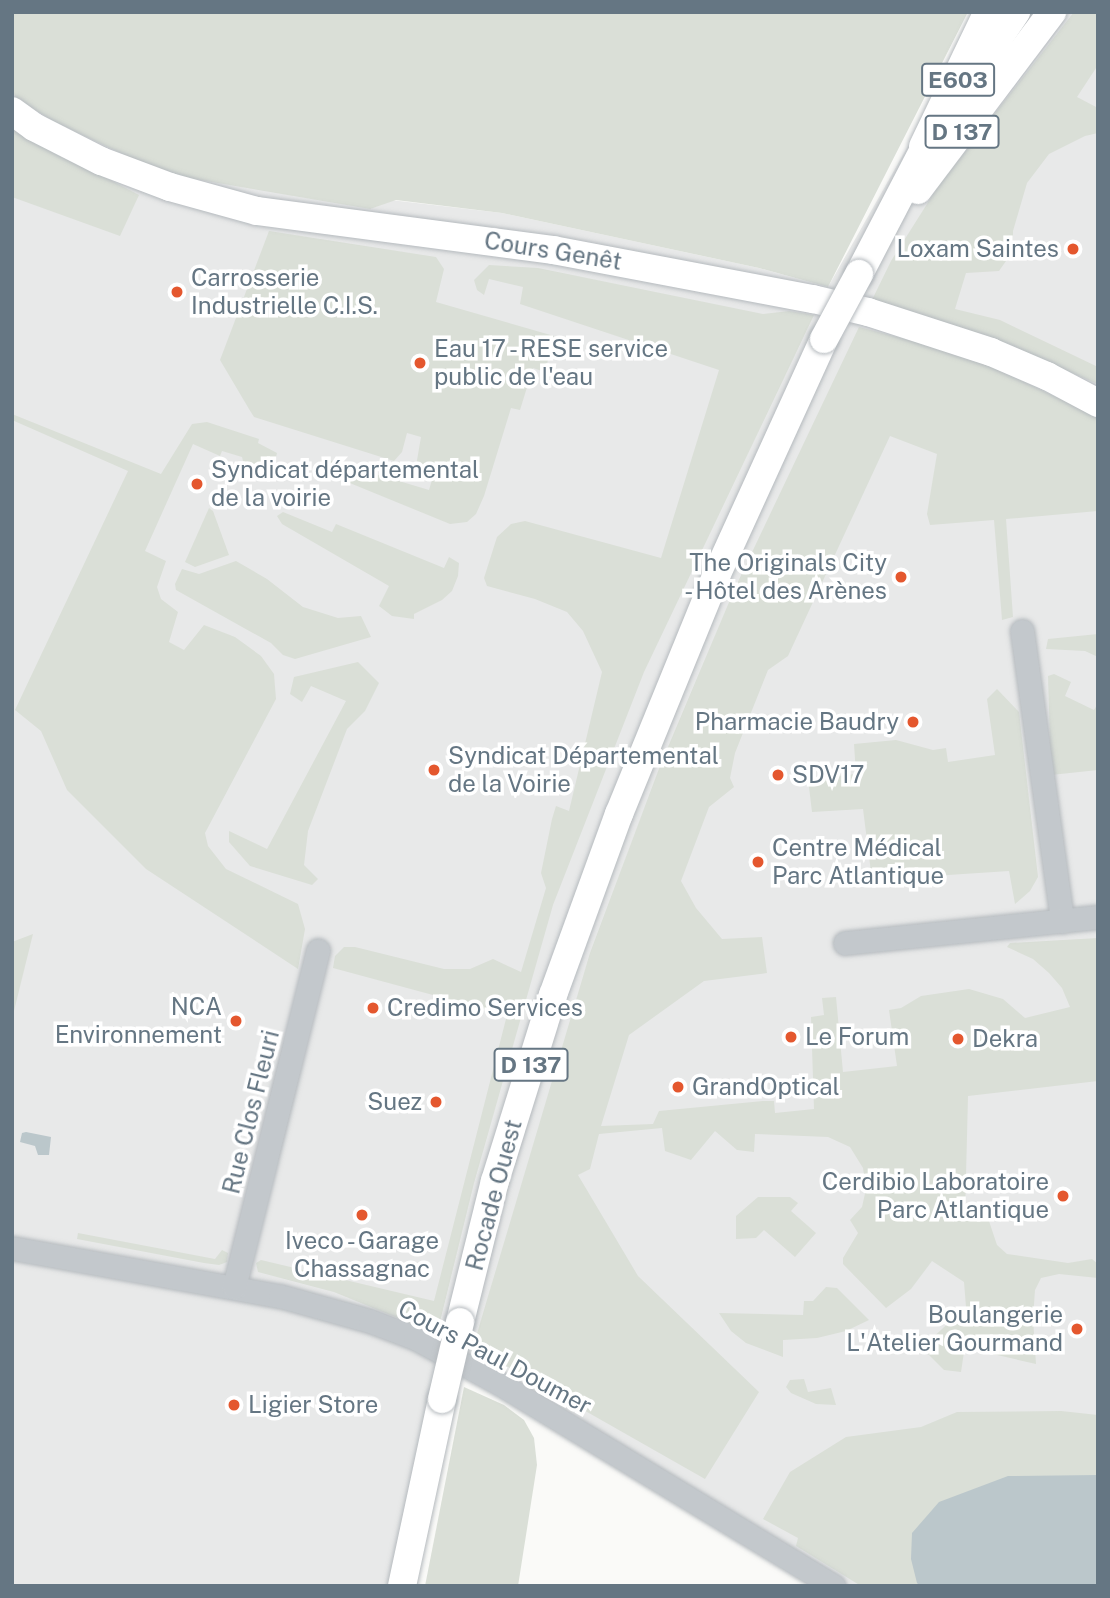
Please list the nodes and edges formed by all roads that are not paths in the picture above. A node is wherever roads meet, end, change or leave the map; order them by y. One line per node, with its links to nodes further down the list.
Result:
1 (990, 12): 5 (highway, E603)
2 (1016, 12): 5 (main road, D 137)
3 (1052, 12): 6 (main road, D 137)
4 (12, 111): 7 (main road, Cours Genêt)
5 (925, 147): 6 (main road, D 137)
6 (865, 262): 15 (main road, Rocade Ouest / D 137, bridge)
7 (1096, 402)
8 (1022, 631): 10 (street)
9 (1098, 917): 10 (street)
10 (1062, 921): 11 (street)
11 (845, 943)
12 (318, 950): 14 (street, Rue Clos Fleuri)
13 (12, 1248): 14 (street, Cours Paul Doumer)
14 (234, 1287): 16 (street, Cours Paul Doumer)
15 (402, 1586)
16 (834, 1586)

